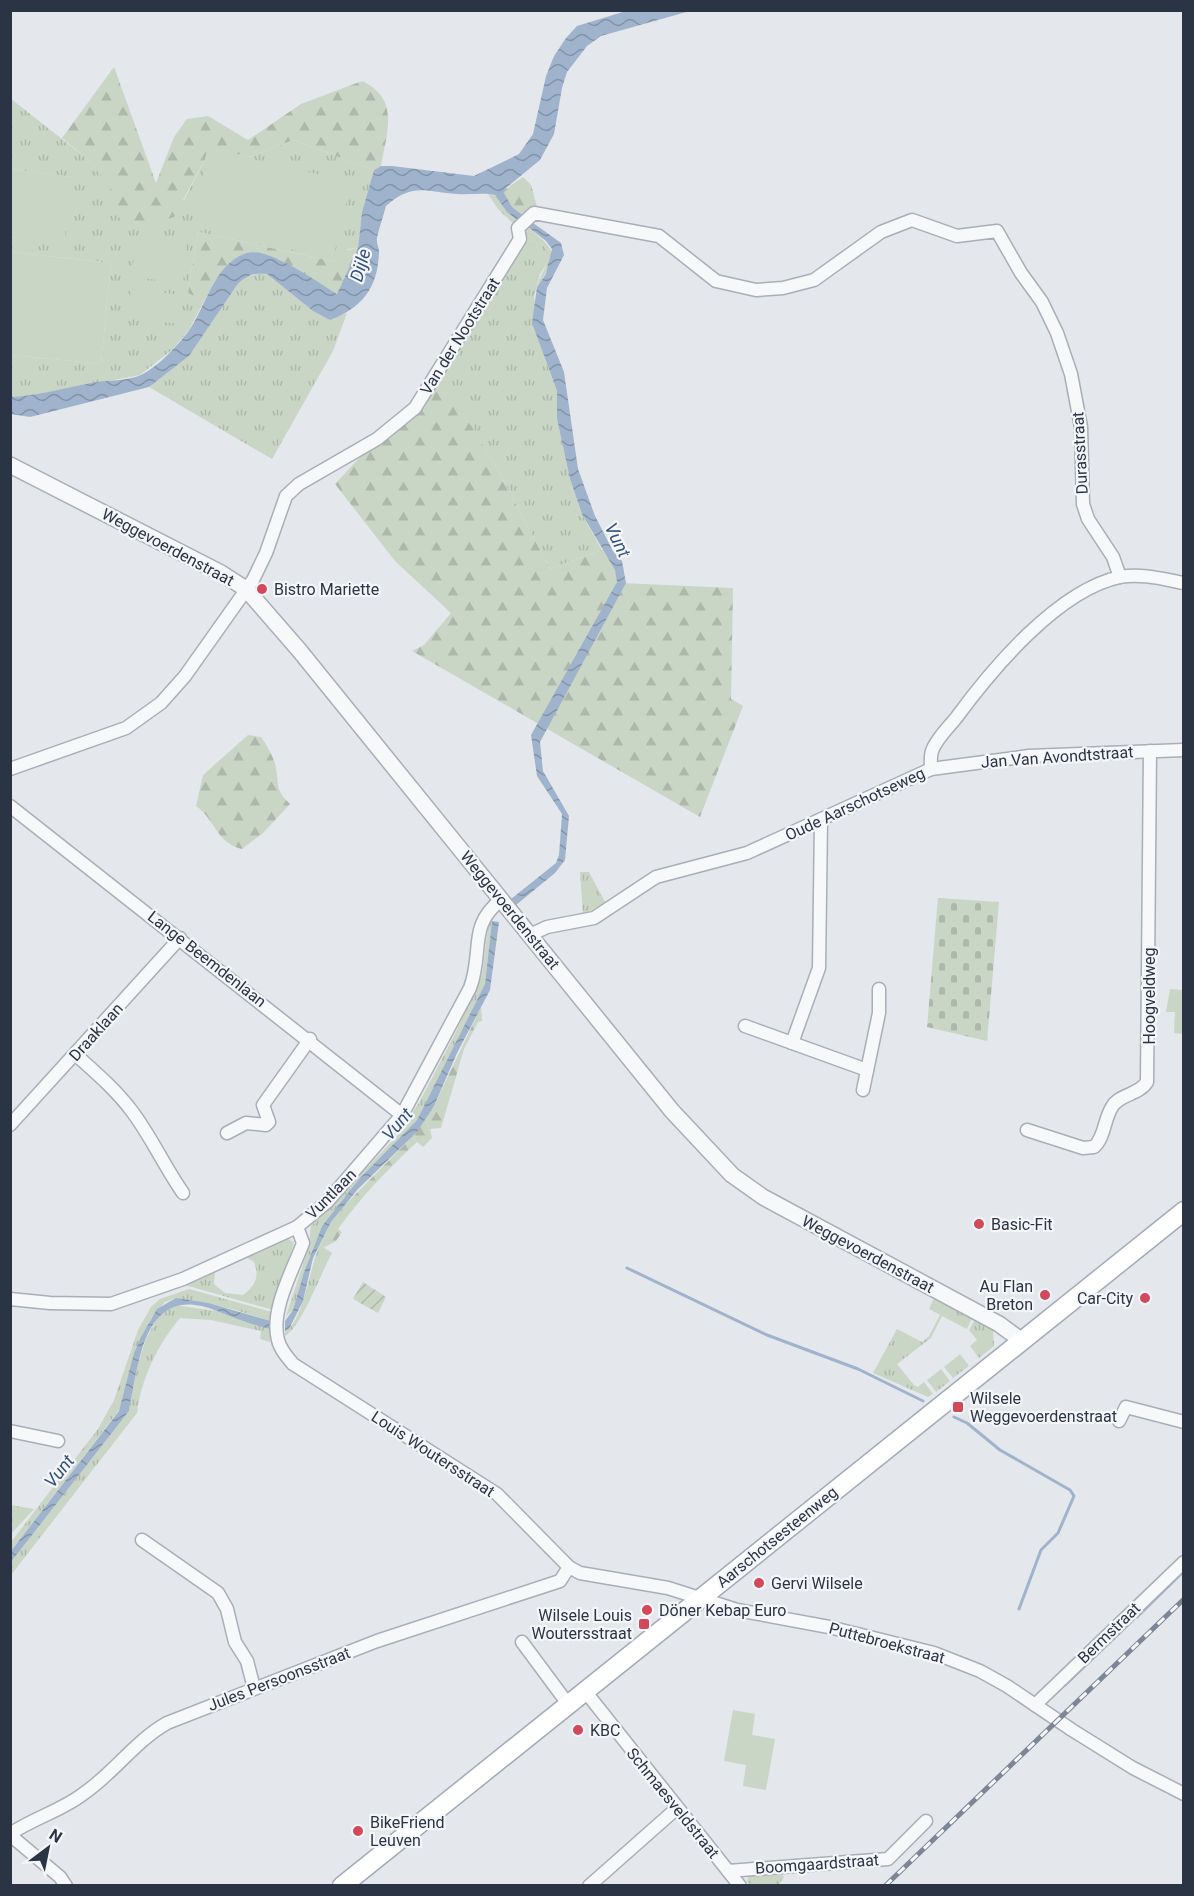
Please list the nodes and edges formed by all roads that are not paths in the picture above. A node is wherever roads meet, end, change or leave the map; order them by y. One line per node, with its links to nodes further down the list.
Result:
1 (997, 231): 3 (street, Durasstraat); 5 (street, Van der Nootstraat)
2 (10, 465): 5 (street, Weggevoerdenstraat)
3 (1120, 577): 4 (street, Oude Aarschotseweg); 8 (street, Oude Aarschotseweg)
4 (1184, 583)
5 (246, 589): 9 (street, Van der Nootstraat); 12 (street, Weggevoerdenstraat)
6 (1184, 750): 7 (street, Jan Van Avondtstraat)
7 (1150, 751): 8 (street, Jan Van Avondtstraat); 24 (street, Hoogveldweg)
8 (931, 769): 11 (street, Oude Aarschotseweg)
9 (10, 770)
10 (10, 806): 14 (street, Lange Beemdenlaan)
11 (821, 820): 13 (street, Oude Aarschotseweg); 18 (street)
12 (506, 904): 13 (street, Weggevoerdenstraat); 22 (street, Vuntlaan)
13 (530, 935): 30 (street, Weggevoerdenstraat)
14 (180, 938): 17 (street, Lange Beemdenlaan); 19 (street, Draaklaan)
15 (879, 988): 20 (street)
16 (745, 1026): 18 (street)
17 (310, 1039): 22 (street, Lange Beemdenlaan); 25 (street)
18 (792, 1043): 20 (street)
19 (75, 1054): 23 (street, Draaklaan); 26 (street)
20 (867, 1070): 21 (street)
21 (863, 1090)
22 (402, 1114): 28 (street, Vuntlaan)
23 (10, 1125)
24 (1027, 1130)
25 (227, 1133)
26 (183, 1193)
27 (1184, 1212): 30 (main road, Aarschotsesteenweg)
28 (297, 1227): 29 (street, Vuntlaan); 37 (street, Louis Woutersstraat)
29 (10, 1299)
30 (1022, 1341): 38 (main road, Aarschotsesteenweg)
31 (1119, 1420): 32 (street)
32 (1184, 1422)
33 (10, 1431): 34 (street)
34 (58, 1441)
35 (142, 1540): 40 (street)
36 (1184, 1562): 43 (street, Bermstraat)
37 (569, 1567): 38 (street, Louis Woutersstraat); 40 (street, Jules Persoonsstraat)
38 (701, 1598): 41 (main road, Aarschotsesteenweg); 43 (street, Puttebroekstraat)
39 (522, 1642): 42 (street)
40 (254, 1688): 47 (street, Jules Persoonsstraat)
41 (585, 1691): 42 (main road, Aarschotsesteenweg); 45 (street, Schmaesveldstraat)
42 (568, 1704): 50 (main road, Aarschotsesteenweg)
43 (1035, 1705): 44 (street, Puttebroekstraat)
44 (1184, 1794)
45 (676, 1809): 48 (street, Schmaesveldstraat); 51 (street)
46 (926, 1821): 48 (street, Boomgaardstraat)
47 (10, 1835): 49 (street)
48 (728, 1871): 52 (street, Schmaesveldstraat)
49 (66, 1886)
50 (342, 1886)
51 (589, 1886)
52 (740, 1886)

